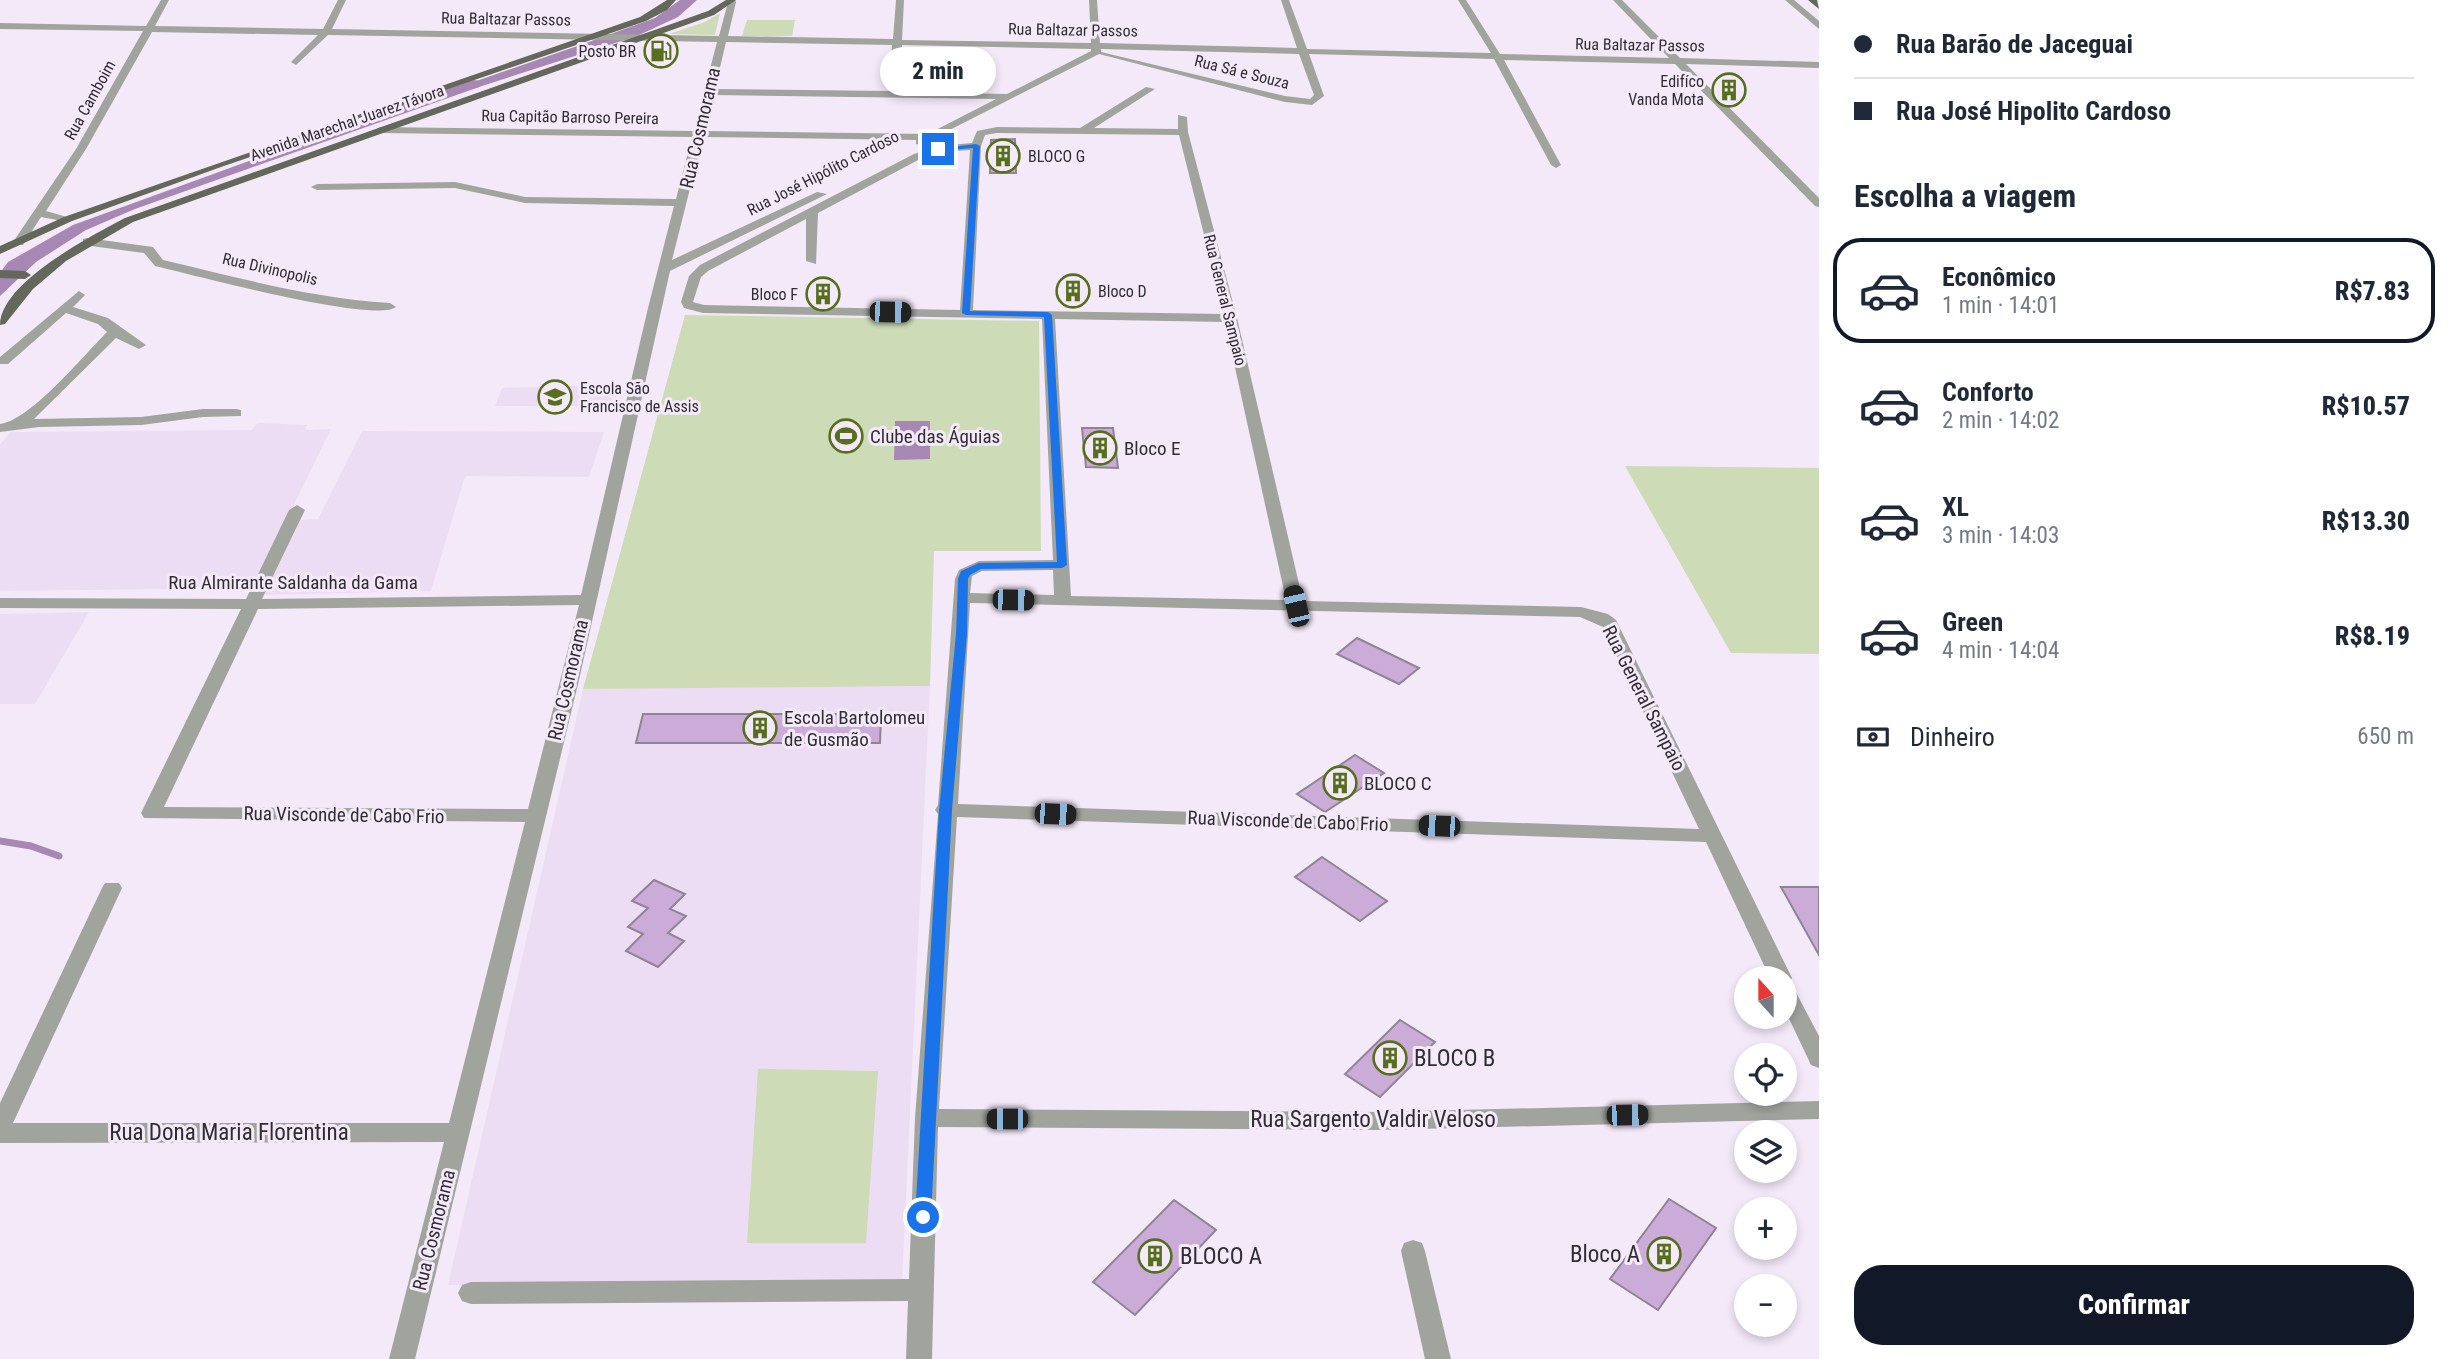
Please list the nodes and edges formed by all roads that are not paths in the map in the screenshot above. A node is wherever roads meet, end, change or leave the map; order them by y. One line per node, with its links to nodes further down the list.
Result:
1 (165, 0): 15 (street, Rua Camboim)
2 (342, 0): 16 (street)
3 (672, 0): 18 (main road, Avenida Marechal Juarez Távora)
4 (900, 0): 21 (street)
5 (1093, 0): 23 (street)
6 (1285, 0): 24 (street, Rua Sá e Souza)
7 (1462, 0): 25 (street)
8 (1617, 0): 27 (street)
9 (1789, 0): 14 (street)
10 (1812, 0): 12 (main road)
11 (732, 1): 19 (main road, Avenida Marechal Juarez Távora); 20 (street, Rua Cosmorama)
12 (1819, 6)
13 (0, 26): 15 (street, Rua Baltazar Passos)
14 (1819, 26)
15 (148, 29): 16 (street, Rua Baltazar Passos); 45 (street, Rua Camboim)
16 (326, 32): 17 (street, Rua Baltazar Passos); 26 (street)
17 (556, 35): 18 (street, Rua Baltazar Passos); 22 (main road)
18 (598, 36): 19 (street, Rua Baltazar Passos); 22 (main road, Avenida Marechal Juarez Távora)
19 (641, 37): 20 (street, Rua Baltazar Passos); 34 (main road, Avenida Marechal Juarez Távora)
20 (722, 39): 21 (street, Rua Baltazar Passos); 30 (street, Rua Cosmorama)
21 (898, 42): 23 (street, Rua Baltazar Passos); 31 (street)
22 (566, 45): 46 (main road, Avenida Marechal Juarez Távora)
23 (1097, 49): 24 (street, Rua Baltazar Passos); 24 (street, Rua Sá e Souza); 32 (street, Rua José Hipólito Cardoso)
24 (1304, 51): 25 (street, Rua Baltazar Passos)
25 (1497, 57): 27 (street, Rua Baltazar Passos); 40 (street)
26 (296, 62)
27 (1680, 62): 28 (street, Rua Baltazar Passos); 43 (street)
28 (1819, 65)
29 (1150, 89): 35 (street)
30 (708, 92): 31 (street); 37 (street, Rua Cosmorama)
31 (894, 93): 32 (street)
32 (1008, 96): 38 (street, Rua José Hipólito Cardoso)
33 (1182, 117): 36 (street, Rua General Sampaio)
34 (380, 130): 37 (street, Rua Capitão Barroso Pereira); 48 (main road, Avenida Marechal Juarez Távora)
35 (1082, 131): 36 (street); 39 (street)
36 (1183, 132): 60 (street, Rua General Sampaio)
37 (699, 134): 38 (street, Rua Capitão Barroso Pereira); 42 (street, Rua Cosmorama)
38 (928, 137): 51 (street, Rua José Hipólito Cardoso)
39 (976, 146): 44 (street); 58 (street)
40 (1556, 165)
41 (317, 187): 42 (street)
42 (682, 203): 51 (street, Rua Cosmorama)
43 (1819, 204)
44 (812, 211): 50 (street); 58 (street)
45 (39, 213): 46 (street); 47 (street, Rua Camboim)
46 (68, 219): 47 (main road, Avenida Marechal Juarez Távora)
47 (19, 242): 49 (main road, Avenida Marechal Juarez Távora)
48 (87, 242): 54 (main road, Avenida Marechal Juarez Távora); 56 (street, Rua Divinopolis)
49 (0, 250)
50 (812, 261)
51 (666, 268): 70 (street, Rua Cosmorama)
52 (0, 274): 53 (main road)
53 (25, 275): 54 (street)
54 (41, 275): 61 (main road, Avenida Marechal Juarez Távora)
55 (79, 295): 57 (street)
56 (390, 307)
57 (65, 309): 62 (street); 64 (street)
58 (966, 313): 59 (street)
59 (1048, 315): 60 (street); 68 (street)
60 (1231, 318): 74 (street, Rua General Sampaio)
61 (0, 321)
62 (115, 332): 63 (street); 66 (street)
63 (139, 345)
64 (3, 361)
65 (236, 414): 66 (street)
66 (4, 430)
67 (297, 510): 73 (street)
68 (1062, 565): 69 (street); 71 (street)
69 (962, 598): 71 (street, Rua General Sampaio); 75 (street)
70 (586, 600): 73 (street, Rua Almirante Saldanha da Gama); 76 (street, Rua Cosmorama)
71 (1063, 601): 74 (street, Rua General Sampaio)
72 (0, 603): 73 (street, Rua Almirante Saldanha da Gama)
73 (251, 604): 76 (street, Rua Visconde de Cabo Frio)
74 (1296, 606): 77 (street, Rua General Sampaio)
75 (945, 810): 77 (street, Rua Visconde de Cabo Frio); 83 (street)
76 (536, 816): 85 (street, Rua Cosmorama)
77 (1714, 836): 79 (street, Rua General Sampaio)
78 (112, 888): 84 (street)
79 (1775, 966)
80 (1797, 1012): 81 (street)
81 (1819, 1059)
82 (1819, 1110): 83 (street, Rua Sargento Valdir Veloso)
83 (927, 1118): 88 (street)
84 (0, 1127)
85 (458, 1132): 86 (street, Rua Dona Maria Florentina); 90 (street, Rua Cosmorama)
86 (0, 1133)
87 (1413, 1251): 92 (street)
88 (920, 1290): 89 (street); 91 (street)
89 (471, 1293)
90 (402, 1359)
91 (919, 1359)
92 (1438, 1359)

